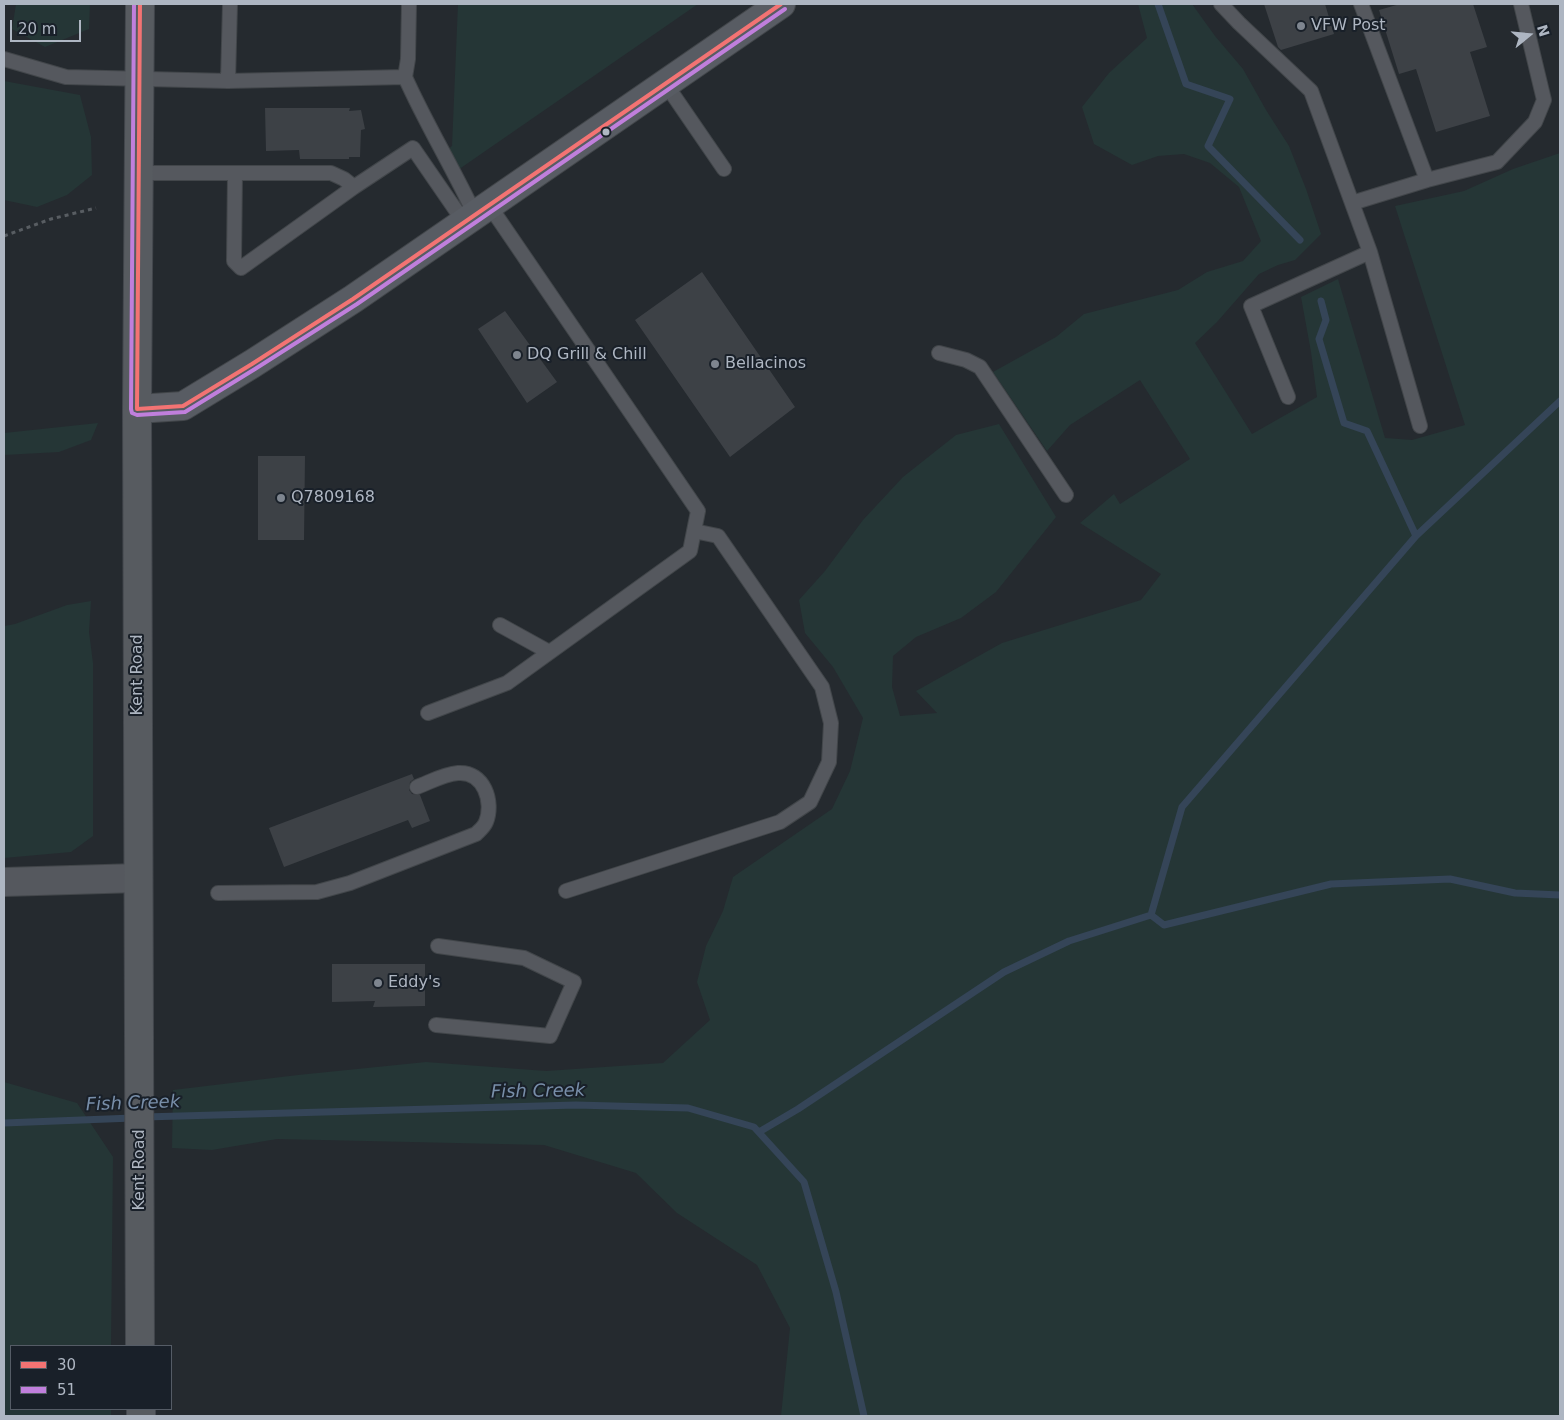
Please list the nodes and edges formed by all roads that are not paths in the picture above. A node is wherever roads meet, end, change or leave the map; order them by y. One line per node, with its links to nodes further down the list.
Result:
1 (140, 4): 10 (main road, Kent Road)
2 (230, 4): 11 (lane)
3 (409, 4): 9 (lane)
4 (781, 4): 12 (main road)
5 (1220, 4): 18 (lane)
6 (1361, 4): 16 (lane)
7 (1521, 4): 16 (lane)
8 (4, 59): 10 (lane)
9 (405, 77): 11 (lane); 19 (lane)
10 (138, 78): 11 (lane); 14 (main road, Kent Road)
11 (228, 81)
12 (665, 84): 13 (lane); 19 (main road)
13 (724, 169)
14 (138, 173): 15 (lane); 23 (main road, Kent Road)
15 (235, 173): 17 (lane); 17 (lane)
16 (1427, 180): 18 (lane)
17 (354, 187): 19 (lane)
18 (1352, 203): 20 (lane)
19 (476, 214): 23 (main road); 26 (lane)
20 (1370, 252): 22 (lane); 24 (lane)
21 (939, 353): 25 (lane)
22 (1288, 397)
23 (137, 409): 31 (main road, Kent Road)
24 (1420, 426)
25 (1066, 495)
26 (694, 531): 28 (lane); 33 (lane)
27 (500, 625): 28 (lane)
28 (549, 652): 29 (lane)
29 (428, 713)
30 (417, 787): 34 (lane)
31 (138, 878): 32 (street); 37 (main road, Kent Road)
32 (4, 882)
33 (566, 891)
34 (218, 893)
35 (438, 946): 36 (lane)
36 (436, 1025)
37 (140, 1345)

